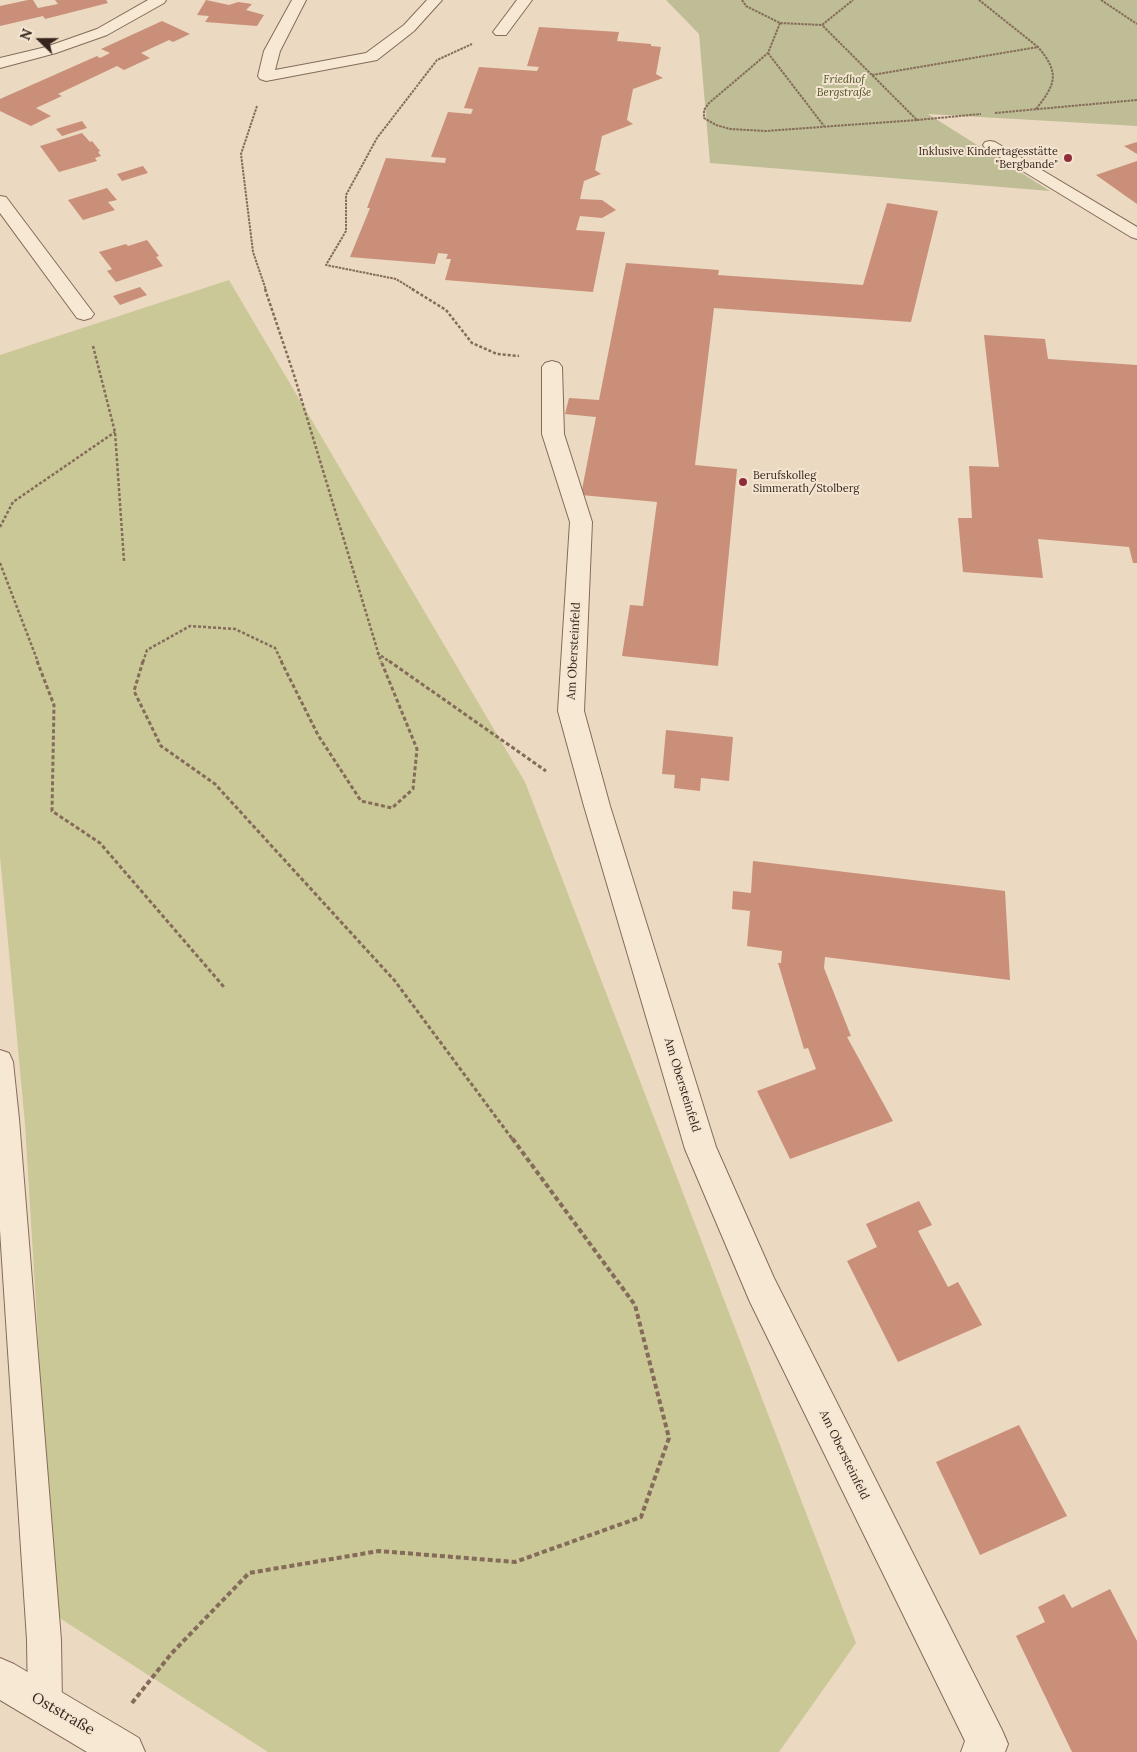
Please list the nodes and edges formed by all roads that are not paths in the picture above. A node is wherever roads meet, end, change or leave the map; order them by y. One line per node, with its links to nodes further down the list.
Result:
1 (159, 0): 6 (street)
2 (299, 0): 3 (street)
3 (435, 0)
4 (525, 0): 5 (street)
5 (500, 32)
6 (0, 63)
7 (990, 145): 9 (lane)
8 (0, 201): 10 (street)
9 (1137, 234)
10 (84, 314)
11 (552, 367): 16 (street, Am Obersteinfeld)
12 (0, 1062): 14 (lane)
13 (0, 1678): 14 (street, Oststraße)
14 (45, 1704): 15 (street, Oststraße)
15 (114, 1745)
16 (981, 1752)

